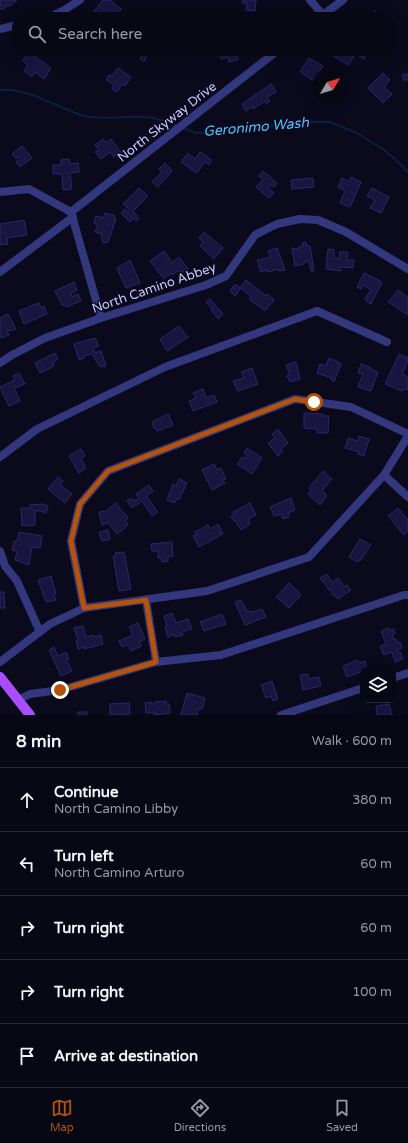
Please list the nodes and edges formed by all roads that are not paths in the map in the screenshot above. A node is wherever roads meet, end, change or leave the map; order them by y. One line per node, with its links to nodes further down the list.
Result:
1 (80, 0): 4 (street)
2 (310, 0): 5 (street)
3 (343, 0): 6 (street)
4 (60, 12)
5 (318, 12)
6 (326, 12)
7 (12, 26): 8 (street)
8 (0, 29)
9 (271, 56): 11 (street, North Skyway Drive)
10 (0, 192): 11 (street)
11 (72, 215): 13 (street, North Skyway Drive); 14 (street)
12 (408, 269): 14 (street, North Camino Abbey)
13 (0, 272)
14 (101, 318): 16 (street, North Camino Abbey)
15 (387, 342): 18 (street)
16 (0, 363)
17 (408, 435): 19 (street); 24 (street)
18 (0, 457)
19 (384, 475): 20 (street); 23 (street)
20 (408, 496)
21 (0, 551): 25 (street)
22 (408, 595): 27 (street)
23 (146, 600): 24 (street); 27 (street)
24 (84, 608): 25 (street)
25 (40, 632): 26 (street)
26 (0, 662)
27 (156, 662): 32 (street)
28 (408, 673): 30 (street)
29 (0, 677): 32 (main road)
30 (396, 677)
31 (360, 689): 34 (street)
32 (18, 700): 33 (main road)
33 (30, 715)
34 (281, 715)

